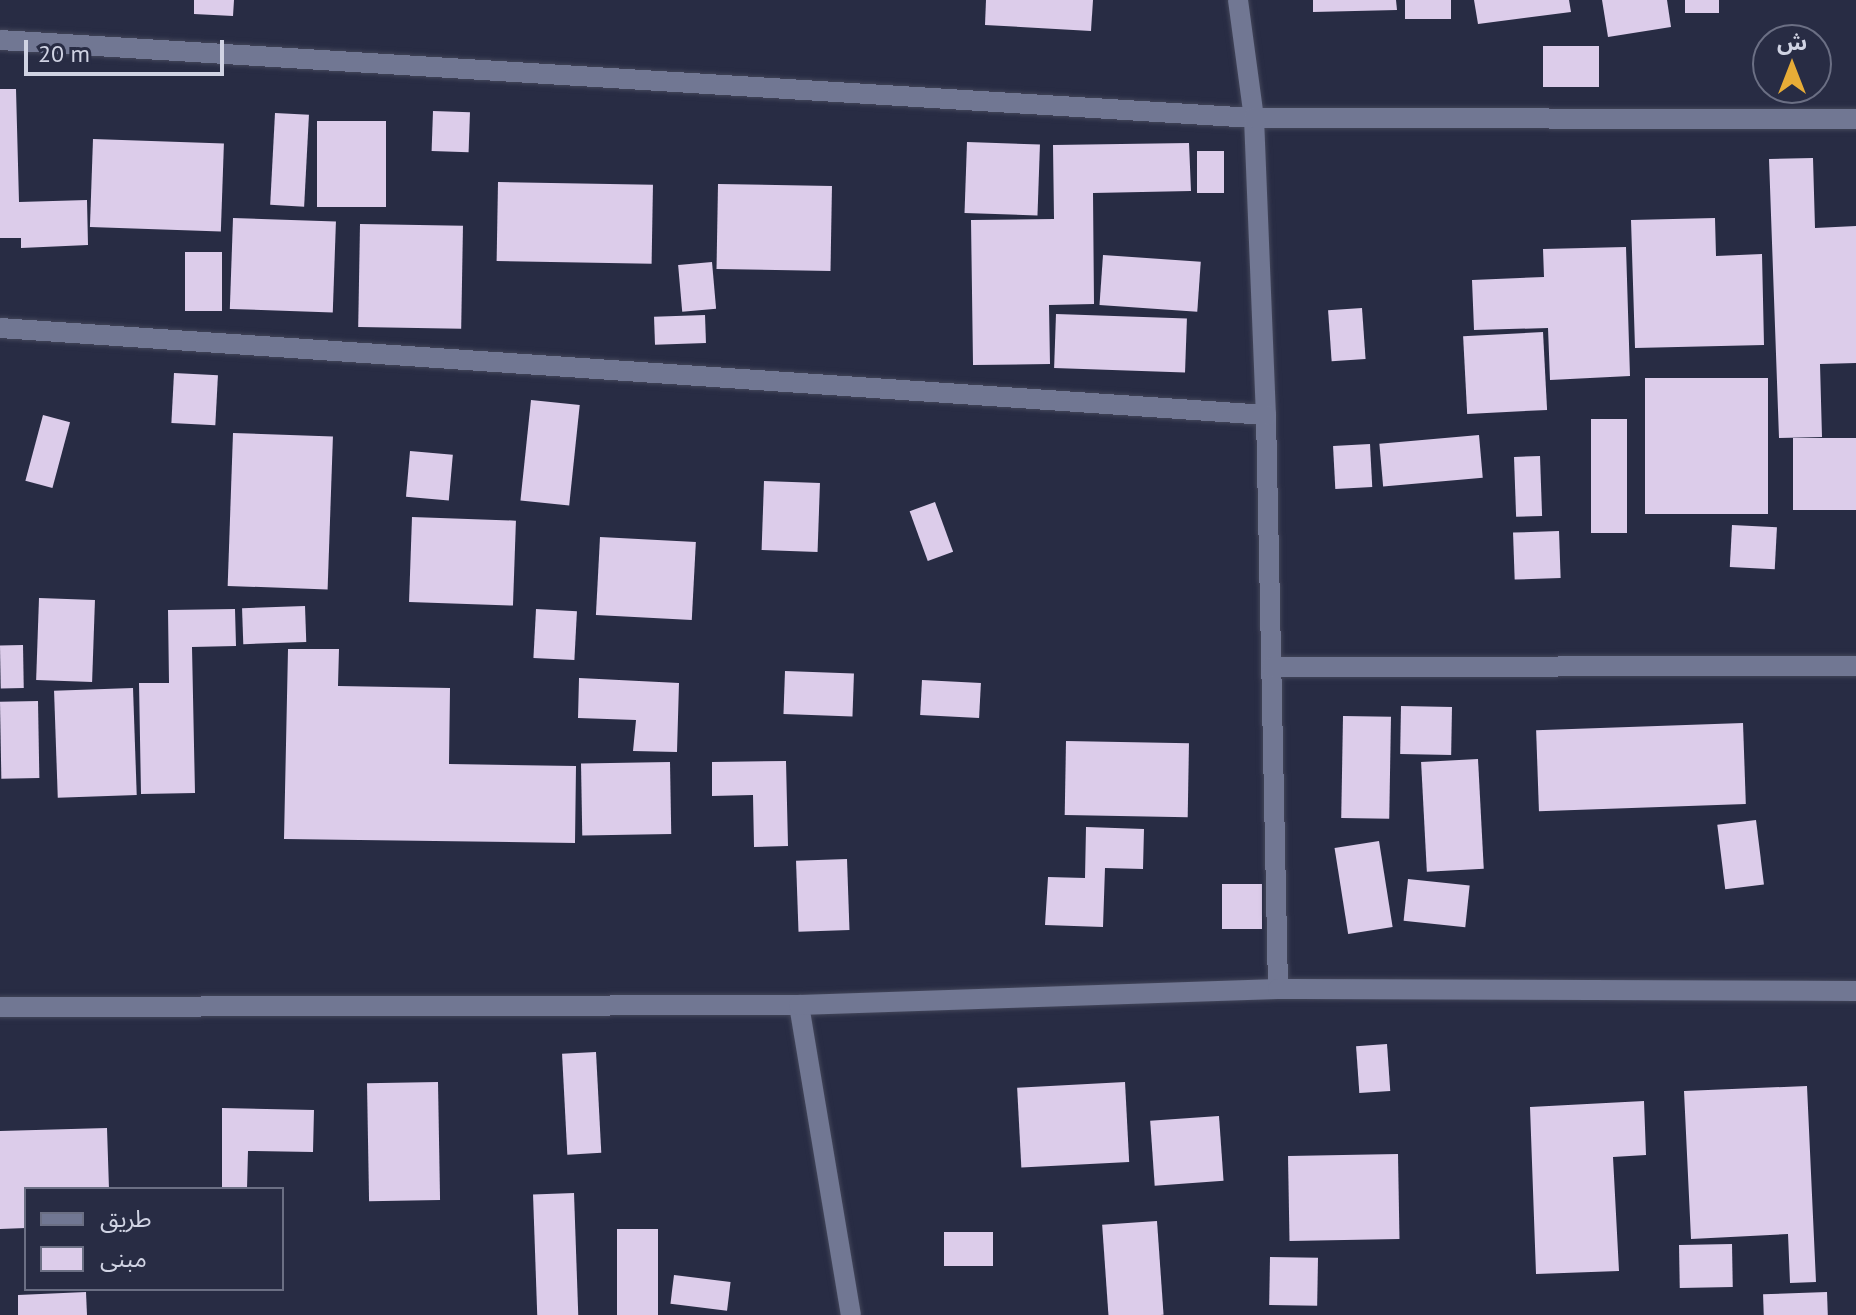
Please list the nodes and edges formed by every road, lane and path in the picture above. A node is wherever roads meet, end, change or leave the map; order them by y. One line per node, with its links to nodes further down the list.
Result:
1 (1238, 0): 3 (street)
2 (0, 40): 3 (street)
3 (1254, 118): 4 (street); 6 (street)
4 (1856, 119)
5 (0, 328): 6 (street)
6 (1266, 415): 8 (street)
7 (1856, 666): 8 (street)
8 (1272, 667): 9 (street)
9 (1278, 989): 10 (street); 11 (street)
10 (1856, 991)
11 (799, 1005): 12 (street); 13 (street)
12 (0, 1007)
13 (851, 1315)

